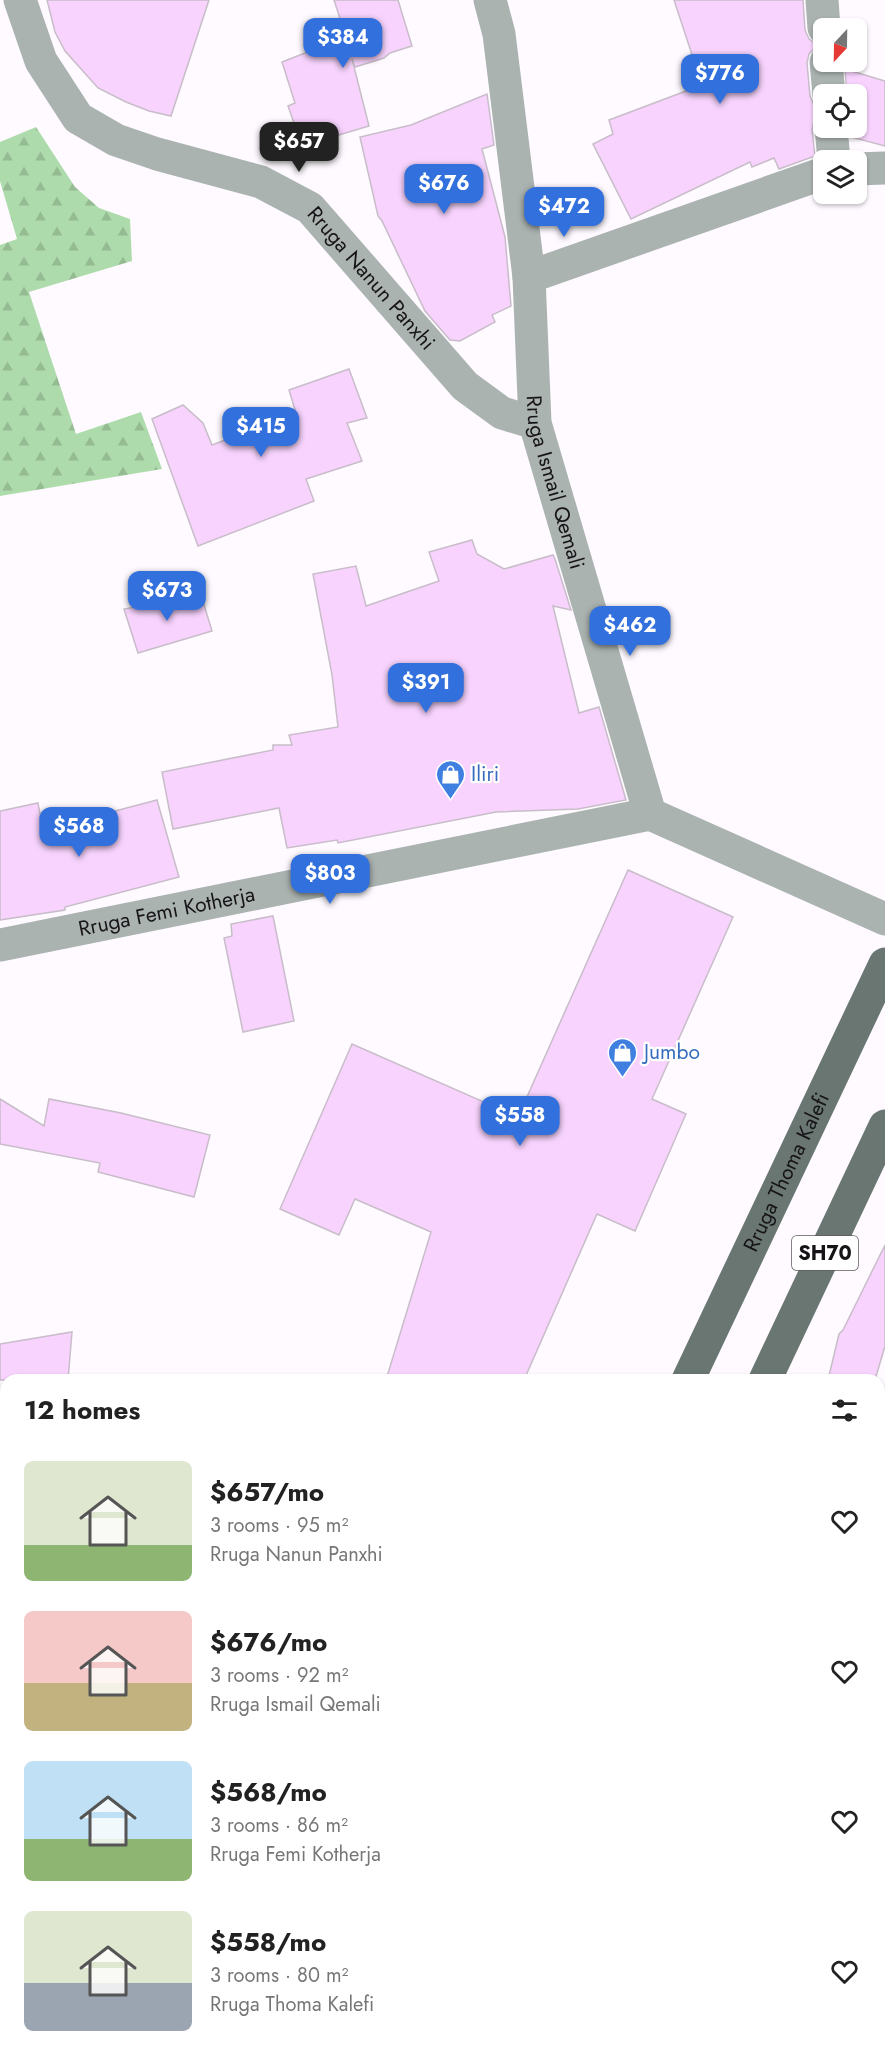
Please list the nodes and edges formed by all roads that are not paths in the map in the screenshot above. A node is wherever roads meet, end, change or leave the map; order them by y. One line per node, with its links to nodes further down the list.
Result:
1 (20, 0): 9 (street, Rruga Nanun Panxhi)
2 (490, 0): 8 (street, Rruga Ismail Qemali)
3 (822, 0): 4 (street)
4 (823, 18)
5 (885, 168): 6 (street)
6 (867, 169)
7 (813, 177): 8 (street)
8 (529, 277): 9 (street, Rruga Ismail Qemali)
9 (535, 423): 10 (street, Rruga Ismail Qemali)
10 (650, 814): 11 (street); 12 (street, Rruga Femi Kotherja)
11 (885, 920)
12 (0, 945)
13 (885, 964): 15 (main road, Rruga Thoma Kalefi)
14 (885, 1126): 16 (main road, SH70)
15 (691, 1374)
16 (768, 1374)

